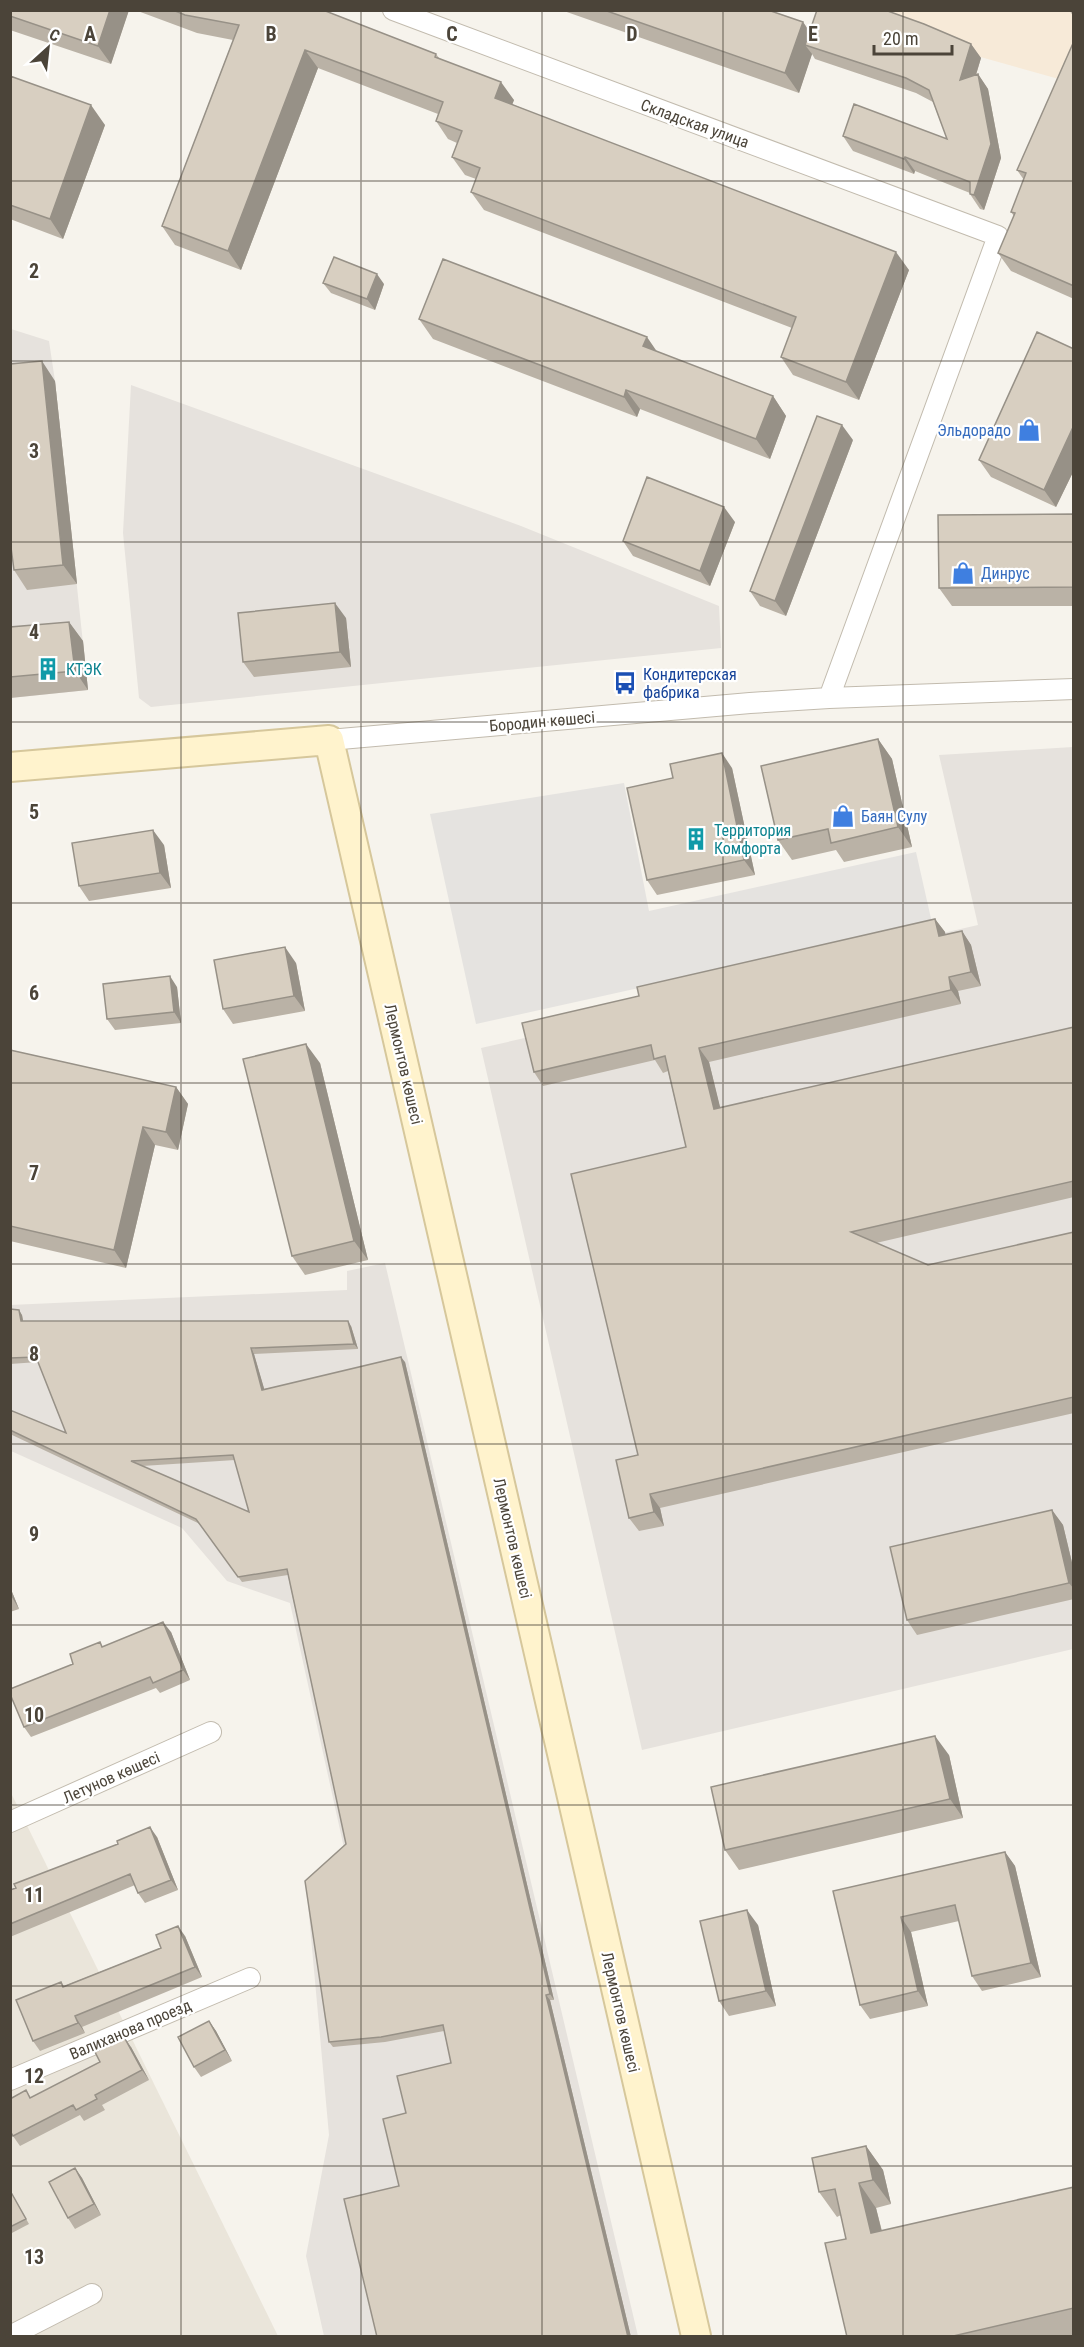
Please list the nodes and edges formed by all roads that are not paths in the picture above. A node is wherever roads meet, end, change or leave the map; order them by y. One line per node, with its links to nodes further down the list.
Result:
1 (393, 10): 3 (street, Складская улица)
2 (1074, 689): 3 (street, Бородин көшесі)
3 (829, 698): 4 (street, Бородин көшесі)
4 (329, 740): 5 (street, Бородин көшесі); 12 (street, Лермонтов көшесі)
5 (10, 767)
6 (211, 1732): 7 (street, Летунов көшесі)
7 (10, 1822)
8 (249, 1978): 9 (street, Валиханова проезд)
9 (10, 2080)
10 (92, 2294): 11 (street)
11 (10, 2336)
12 (696, 2337)

